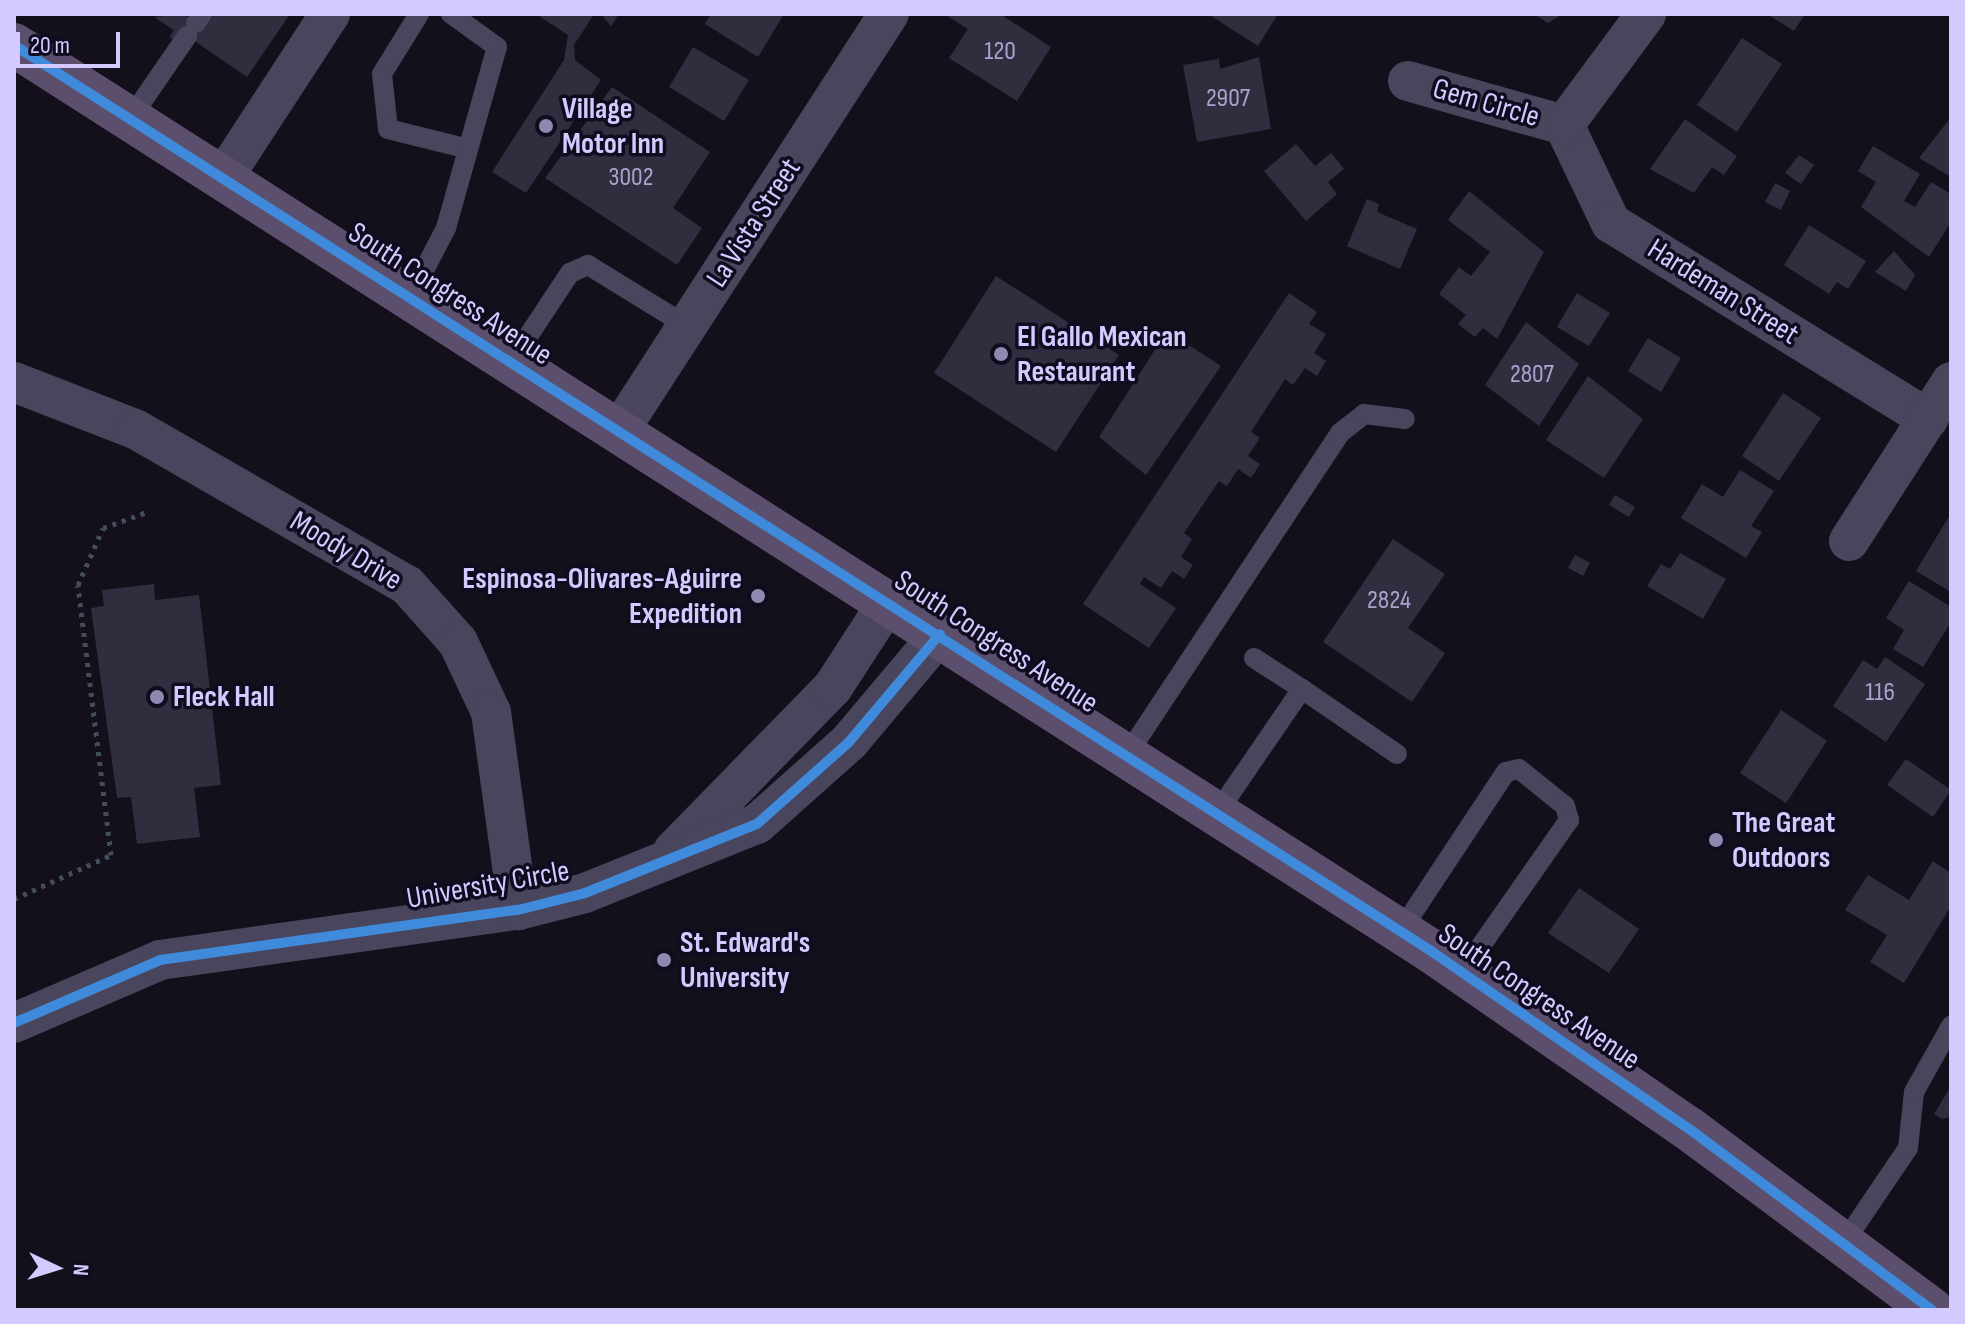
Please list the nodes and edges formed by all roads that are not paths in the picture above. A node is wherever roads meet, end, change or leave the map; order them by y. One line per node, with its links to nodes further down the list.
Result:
1 (330, 14): 12 (street)
2 (419, 14): 11 (lane)
3 (451, 14): 11 (lane)
4 (889, 14): 14 (street, La Vista Street)
5 (1646, 14): 10 (street)
6 (195, 24): 9 (lane)
7 (14, 45): 9 (main road, South Congress Avenue)
8 (1408, 81): 10 (street, Gem Circle)
9 (130, 119): 12 (main road, South Congress Avenue)
10 (1564, 125): 19 (street, Hardeman Street)
11 (465, 148): 13 (lane)
12 (223, 178): 13 (main road, South Congress Avenue)
13 (410, 297): 15 (main road, South Congress Avenue)
14 (687, 326): 15 (lane); 20 (street, La Vista Street)
15 (511, 362): 20 (main road, South Congress Avenue)
16 (14, 382): 30 (street, Moody Drive)
17 (1951, 382): 19 (street)
18 (1405, 419): 27 (lane)
19 (1928, 419): 21 (street)
20 (619, 431): 22 (main road, South Congress Avenue)
21 (1849, 541)
22 (888, 602): 23 (main road, South Congress Avenue); 29 (street, University Circle)
23 (940, 634): 27 (main road, South Congress Avenue); 29 (street, University Circle)
24 (1254, 658): 25 (lane)
25 (1302, 689): 26 (lane); 28 (lane)
26 (1397, 754)
27 (1127, 755): 28 (main road, South Congress Avenue)
28 (1217, 813): 31 (main road, South Congress Avenue)
29 (665, 859): 30 (street, University Circle)
30 (518, 910): 33 (street, University Circle)
31 (1400, 932): 32 (main road, South Congress Avenue); 32 (lane)
32 (1462, 973): 35 (main road, South Congress Avenue)
33 (14, 1023)
34 (1951, 1026): 35 (lane)
35 (1843, 1244): 37 (main road, South Congress Avenue)
36 (1951, 1292): 38 (lane)
37 (1932, 1310)
38 (1938, 1310)

